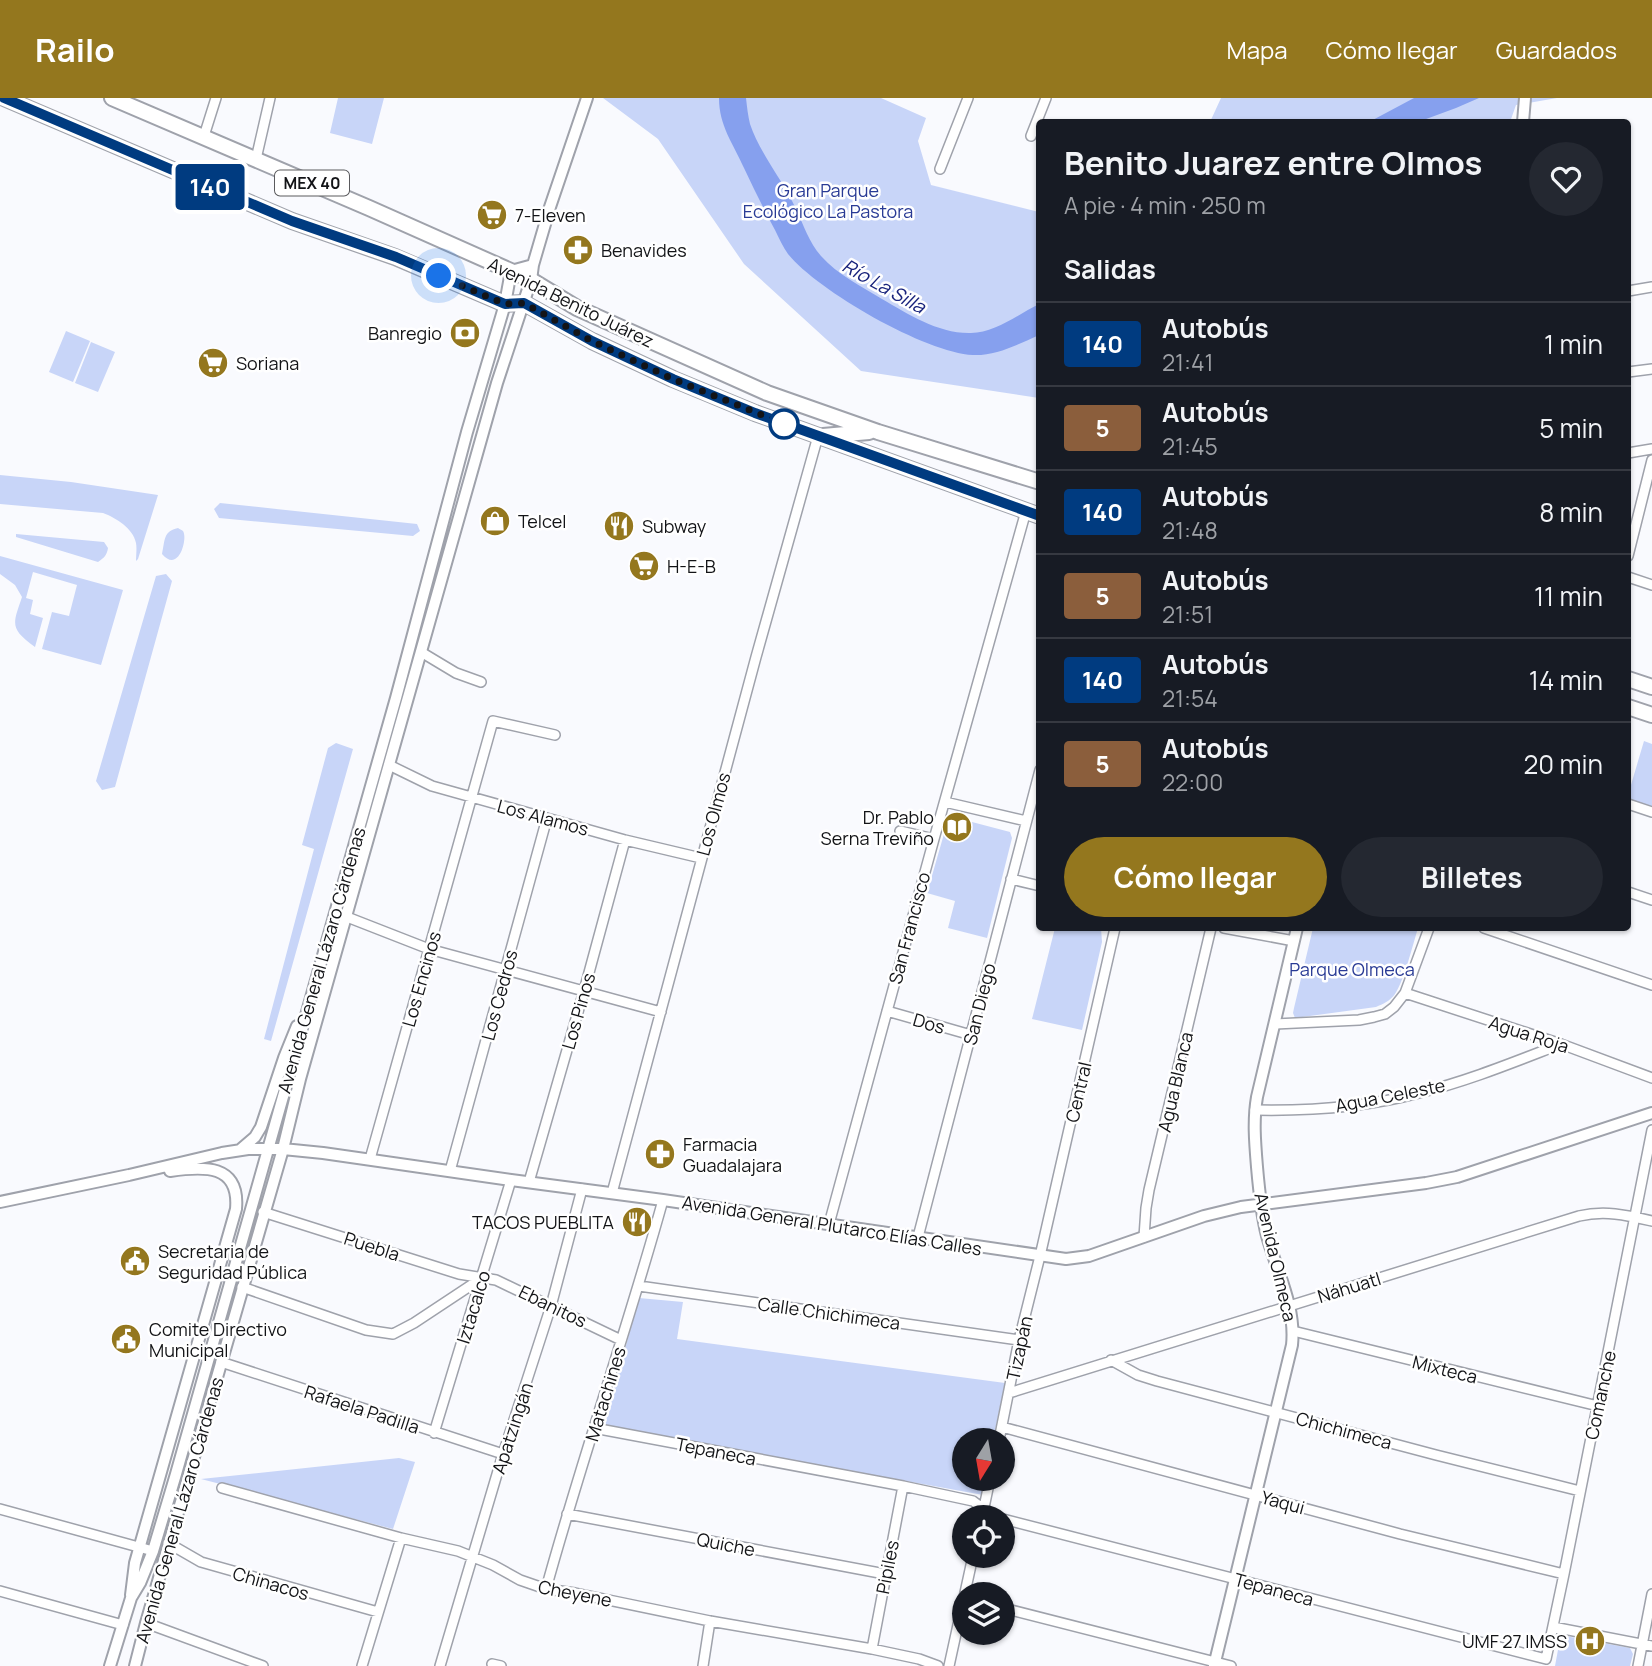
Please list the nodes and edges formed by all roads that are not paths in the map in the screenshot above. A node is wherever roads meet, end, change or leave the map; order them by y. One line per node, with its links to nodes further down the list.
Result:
1 (4, 98): 22 (main road, Avenida Benito Juárez / MEX 40)
2 (112, 98): 12 (main road, Avenida Benito Juárez / MEX 40)
3 (216, 98): 12 (street)
4 (271, 98): 14 (street)
5 (587, 98): 16 (street, Avenida General Lázaro Cárdenas)
6 (1046, 98): 9 (street)
7 (1525, 98): 10 (street)
8 (965, 99): 15 (street)
9 (1038, 119)
10 (1523, 119)
11 (1036, 123): 13 (street)
12 (204, 136): 14 (main road, Avenida Benito Juárez / MEX 40)
13 (1031, 136)
14 (256, 159): 17 (main road, Avenida Benito Juárez / MEX 40)
15 (940, 169)
16 (533, 265): 17 (street); 18 (street, Avenida General Lázaro Cárdenas)
17 (511, 271): 18 (main road, Avenida Benito Juárez / MEX 40); 22 (street, Avenida General Lázaro Cárdenas)
18 (531, 280): 21 (street, Avenida General Lázaro Cárdenas); 25 (main road, Avenida Benito Juárez / MEX 40)
19 (1652, 287): 20 (street)
20 (1631, 290)
21 (524, 303): 22 (main road, Avenida Benito Juárez / MEX 40); 26 (main road, Avenida Benito Juárez); 36 (street, Avenida General Lázaro Cárdenas)
22 (505, 304): 33 (street, Avenida General Lázaro Cárdenas)
23 (1652, 369): 24 (street)
24 (1631, 372)
25 (878, 432): 26 (main road); 30 (main road, Avenida Benito Juárez / MEX 40)
26 (818, 436): 31 (main road, Avenida Benito Juárez); 55 (street, Los Olmos)
27 (1652, 449): 28 (street)
28 (1631, 452)
29 (1652, 460): 32 (street)
30 (1036, 481)
31 (1033, 513): 47 (street, San Francisco)
32 (1631, 544)
33 (429, 576): 36 (street); 73 (street, Avenida General Lázaro Cárdenas)
34 (1631, 578): 35 (street)
35 (1652, 585)
36 (430, 621): 37 (street, Avenida General Lázaro Cárdenas)
37 (421, 652): 39 (street); 44 (street, Avenida General Lázaro Cárdenas)
38 (1631, 680): 40 (main road)
39 (481, 682)
40 (1652, 687)
41 (1631, 707): 42 (main road)
42 (1652, 715)
43 (555, 735): 46 (street, Los Encinos)
44 (389, 765): 46 (street, Los Alamos); 60 (street, Avenida General Lázaro Cárdenas)
45 (1036, 785): 51 (street, San Diego)
46 (472, 798): 50 (street, Los Alamos); 68 (street, Los Encinos)
47 (944, 802): 51 (street); 54 (street, San Francisco)
48 (1631, 805): 49 (street)
49 (1652, 812)
50 (547, 818): 53 (street, Los Alamos); 69 (street, Los Cedros)
51 (1026, 821): 56 (street, San Diego)
52 (900, 831): 54 (street)
53 (625, 839): 55 (street, Los Alamos); 71 (street, Los Pinos)
54 (934, 839): 74 (street, San Francisco)
55 (701, 859): 75 (street, Los Olmos)
56 (1011, 879): 57 (street); 77 (street, San Diego)
57 (1036, 885)
58 (1631, 893): 59 (street)
59 (1652, 900)
60 (346, 917): 68 (street); 84 (street, Avenida General Lázaro Cárdenas)
61 (1114, 931): 102 (street, Central)
62 (1209, 931): 101 (street, Agua Blanca)
63 (1240, 931): 67 (street)
64 (1296, 931): 67 (street, Avenida Olmeca)
65 (1428, 931): 72 (street)
66 (1493, 931): 70 (street)
67 (1294, 941): 76 (street, Avenida Olmeca)
68 (429, 949): 69 (street); 86 (street, Los Encinos)
69 (506, 969): 71 (street); 87 (street, Los Cedros)
70 (1652, 985)
71 (584, 991): 75 (street); 90 (street, Los Pinos)
72 (1405, 993): 76 (street); 78 (street, Agua Roja)
73 (308, 1005): 83 (street, Avenida General Lázaro Cárdenas); 85 (street)
74 (887, 1011): 77 (street, Dos); 99 (street, San Francisco)
75 (661, 1012): 92 (street, Los Olmos)
76 (1275, 1024): 80 (street, Avenida Olmeca)
77 (971, 1035): 100 (street, San Diego)
78 (1561, 1044): 79 (street, Agua Roja); 80 (street, Agua Celeste)
79 (1652, 1078)
80 (1255, 1110): 95 (street, Avenida Olmeca)
81 (1652, 1113): 95 (street, Avenida General Plutarco Elías Calles)
82 (1652, 1130): 97 (street, Comanche)
83 (267, 1148): 84 (street, Avenida General Plutarco Elías Calles); 85 (street, Avenida General Plutarco Elías Calles); 104 (street, Avenida General Lázaro Cárdenas)
84 (283, 1149): 86 (street, Avenida General Plutarco Elías Calles); 96 (street, Avenida General Lázaro Cárdenas)
85 (239, 1150): 88 (street, Avenida General Plutarco Elías Calles)
86 (370, 1159): 87 (street, Avenida General Plutarco Elías Calles)
87 (450, 1171): 89 (street, Avenida General Plutarco Elías Calles)
88 (129, 1175): 94 (street, Avenida General Plutarco Elías Calles); 107 (street)
89 (512, 1180): 90 (street, Avenida General Plutarco Elías Calles); 103 (street, Iztacalco)
90 (529, 1182): 91 (street, Avenida General Plutarco Elías Calles)
91 (582, 1189): 92 (street, Avenida General Plutarco Elías Calles); 109 (street, Apatzingán)
92 (612, 1193): 93 (street, Avenida General Plutarco Elías Calles)
93 (663, 1200): 99 (street, Avenida General Plutarco Elías Calles); 105 (street, Matachines)
94 (0, 1202)
95 (1261, 1204): 101 (street, Avenida General Plutarco Elías Calles); 108 (street, Avenida Olmeca)
96 (264, 1212): 103 (street, Puebla); 106 (street, Avenida General Lázaro Cárdenas)
97 (1635, 1217): 98 (street, Náhuatl); 108 (street, Náhuatl); 118 (street, Comanche)
98 (1652, 1220)
99 (829, 1224): 100 (street, Avenida General Plutarco Elías Calles)
100 (918, 1237): 102 (street, Avenida General Plutarco Elías Calles)
101 (1144, 1237): 102 (street, Avenida General Plutarco Elías Calles)
102 (1040, 1256): 112 (street, Tizapán)
103 (482, 1278): 106 (street); 109 (street, Ebanitos); 122 (street, Iztacalco)
104 (231, 1279): 107 (street); 115 (street, Avenida General Lázaro Cárdenas)
105 (639, 1286): 111 (street, Matachines); 112 (street, Calle Chichimeca)
106 (242, 1287): 114 (street, Avenida General Lázaro Cárdenas)
107 (212, 1294): 116 (street)
108 (1289, 1305): 110 (street, Avenida Olmeca); 113 (street, Náhuatl)
109 (551, 1306): 111 (street, Ebanitos); 123 (street, Apatzingán)
110 (1293, 1331): 118 (street, Mixteca); 119 (street, Avenida Olmeca)
111 (621, 1340): 121 (street, Matachines)
112 (1019, 1340): 117 (street, Tizapán)
113 (1111, 1360): 117 (street, Náhuatl); 119 (street, Chichimeca)
114 (221, 1362): 122 (street, Rafaela Padilla); 133 (street, Avenida General Lázaro Cárdenas)
115 (204, 1374): 116 (street); 135 (street, Avenida General Lázaro Cárdenas)
116 (186, 1385): 134 (street)
117 (1009, 1393): 120 (street, Tizapán)
118 (1598, 1406): 126 (street, Comanche)
119 (1275, 1412): 126 (street, Chichimeca); 127 (street, Avenida Olmeca)
120 (1002, 1427): 127 (street, Yaqui)
121 (594, 1428): 124 (street, Tepaneca); 130 (street, Matachines)
122 (434, 1433): 123 (street, Rafaela Padilla)
123 (503, 1454): 136 (street, Apatzingán)
124 (903, 1486): 128 (street, Tepaneca); 137 (street, Pipiles)
125 (222, 1488): 132 (street, Cheyene)
126 (1580, 1491): 138 (street, Comanche)
127 (1255, 1495): 138 (street, Yaqui); 139 (street, Avenida Olmeca)
128 (976, 1505)
129 (0, 1508): 134 (street)
130 (567, 1514): 137 (street, Quiche); 140 (street, Matachines)
131 (1015, 1522): 139 (street, Tepaneca)
132 (401, 1538): 136 (street, Cheyene); 145 (street)
133 (168, 1543): 145 (street, Chinacos); 147 (street, Avenida General Lázaro Cárdenas)
134 (139, 1547): 135 (street); 143 (street)
135 (153, 1552): 143 (street, Avenida General Lázaro Cárdenas)
136 (473, 1557): 140 (street, Cheyene); 159 (street, Apatzingán)
137 (885, 1574): 152 (street, Pipiles)
138 (1564, 1574): 149 (street, Comanche)
139 (1236, 1578): 153 (street, Tepaneca); 155 (street, Avenida Olmeca)
140 (546, 1589): 146 (street, Cheyene)
141 (0, 1591): 148 (street)
142 (1652, 1594): 151 (street)
143 (131, 1598): 148 (street, Avenida General Lázaro Cárdenas)
144 (1015, 1611): 155 (street)
145 (378, 1612): 158 (street)
146 (710, 1621): 152 (street, Cheyene); 160 (street)
147 (146, 1623): 156 (street, Avenida General Lázaro Cárdenas); 157 (street)
148 (123, 1625): 154 (street, Avenida General Lázaro Cárdenas)
149 (1553, 1627): 151 (street); 153 (street, Comanche)
150 (953, 1645): 162 (street)
151 (1647, 1645): 164 (street)
152 (872, 1649): 161 (street, Cheyene)
153 (1546, 1659)
154 (111, 1662): 156 (street)
155 (1214, 1664): 163 (street)
156 (136, 1665)
157 (263, 1666)
158 (362, 1666)
159 (440, 1666)
160 (703, 1666)
161 (938, 1666)
162 (949, 1666)
163 (1231, 1666)
164 (1638, 1666)

